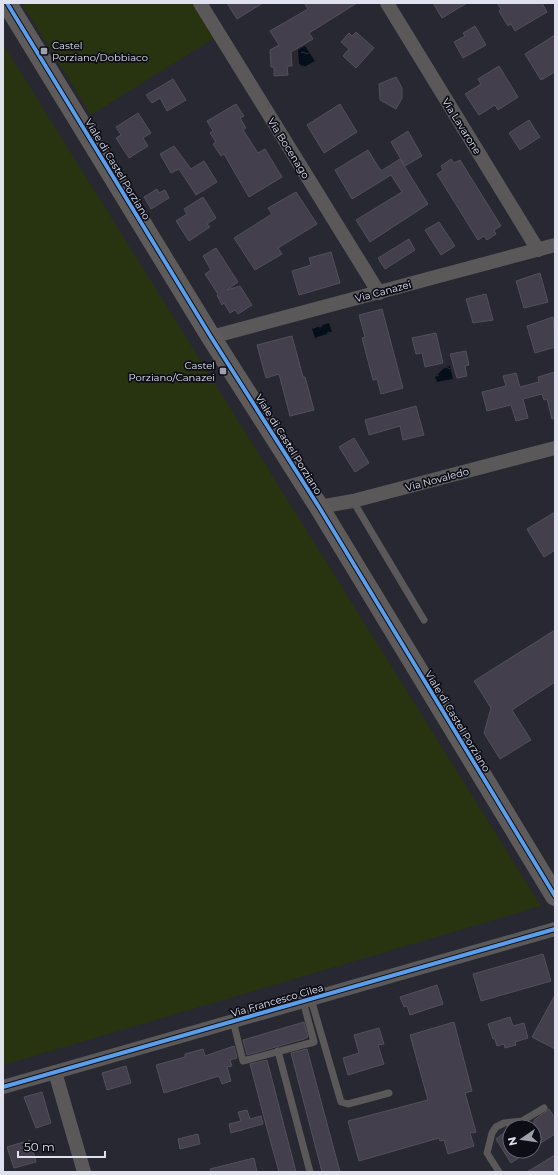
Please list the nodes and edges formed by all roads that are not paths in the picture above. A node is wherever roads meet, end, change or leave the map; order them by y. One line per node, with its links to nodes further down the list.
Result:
1 (200, 3): 6 (street, Via Bocenago)
2 (387, 3): 5 (street, Via Lavarone)
3 (7, 5): 7 (street, Viale di Castel Porziano)
4 (555, 245): 5 (street, Via Canazei)
5 (538, 250): 6 (street, Via Canazei)
6 (379, 293): 7 (street, Via Canazei)
7 (211, 337): 10 (street, Viale di Castel Porziano)
8 (555, 448): 9 (street, Via Novaledo)
9 (353, 501): 10 (street, Via Novaledo); 11 (lane)
10 (319, 507): 12 (street, Viale di Castel Porziano)
11 (424, 620)
12 (555, 896)
13 (555, 929): 14 (street, Via Francesco Cilea)
14 (307, 1000): 15 (street, Via Francesco Cilea); 16 (lane); 19 (lane)
15 (232, 1021): 16 (lane); 17 (street, Via Francesco Cilea)
16 (278, 1052): 22 (lane)
17 (55, 1072): 18 (street, Via Francesco Cilea); 21 (street)
18 (3, 1087)
19 (390, 1093)
20 (544, 1108): 23 (lane)
21 (84, 1172)
22 (310, 1172)
23 (499, 1172)

